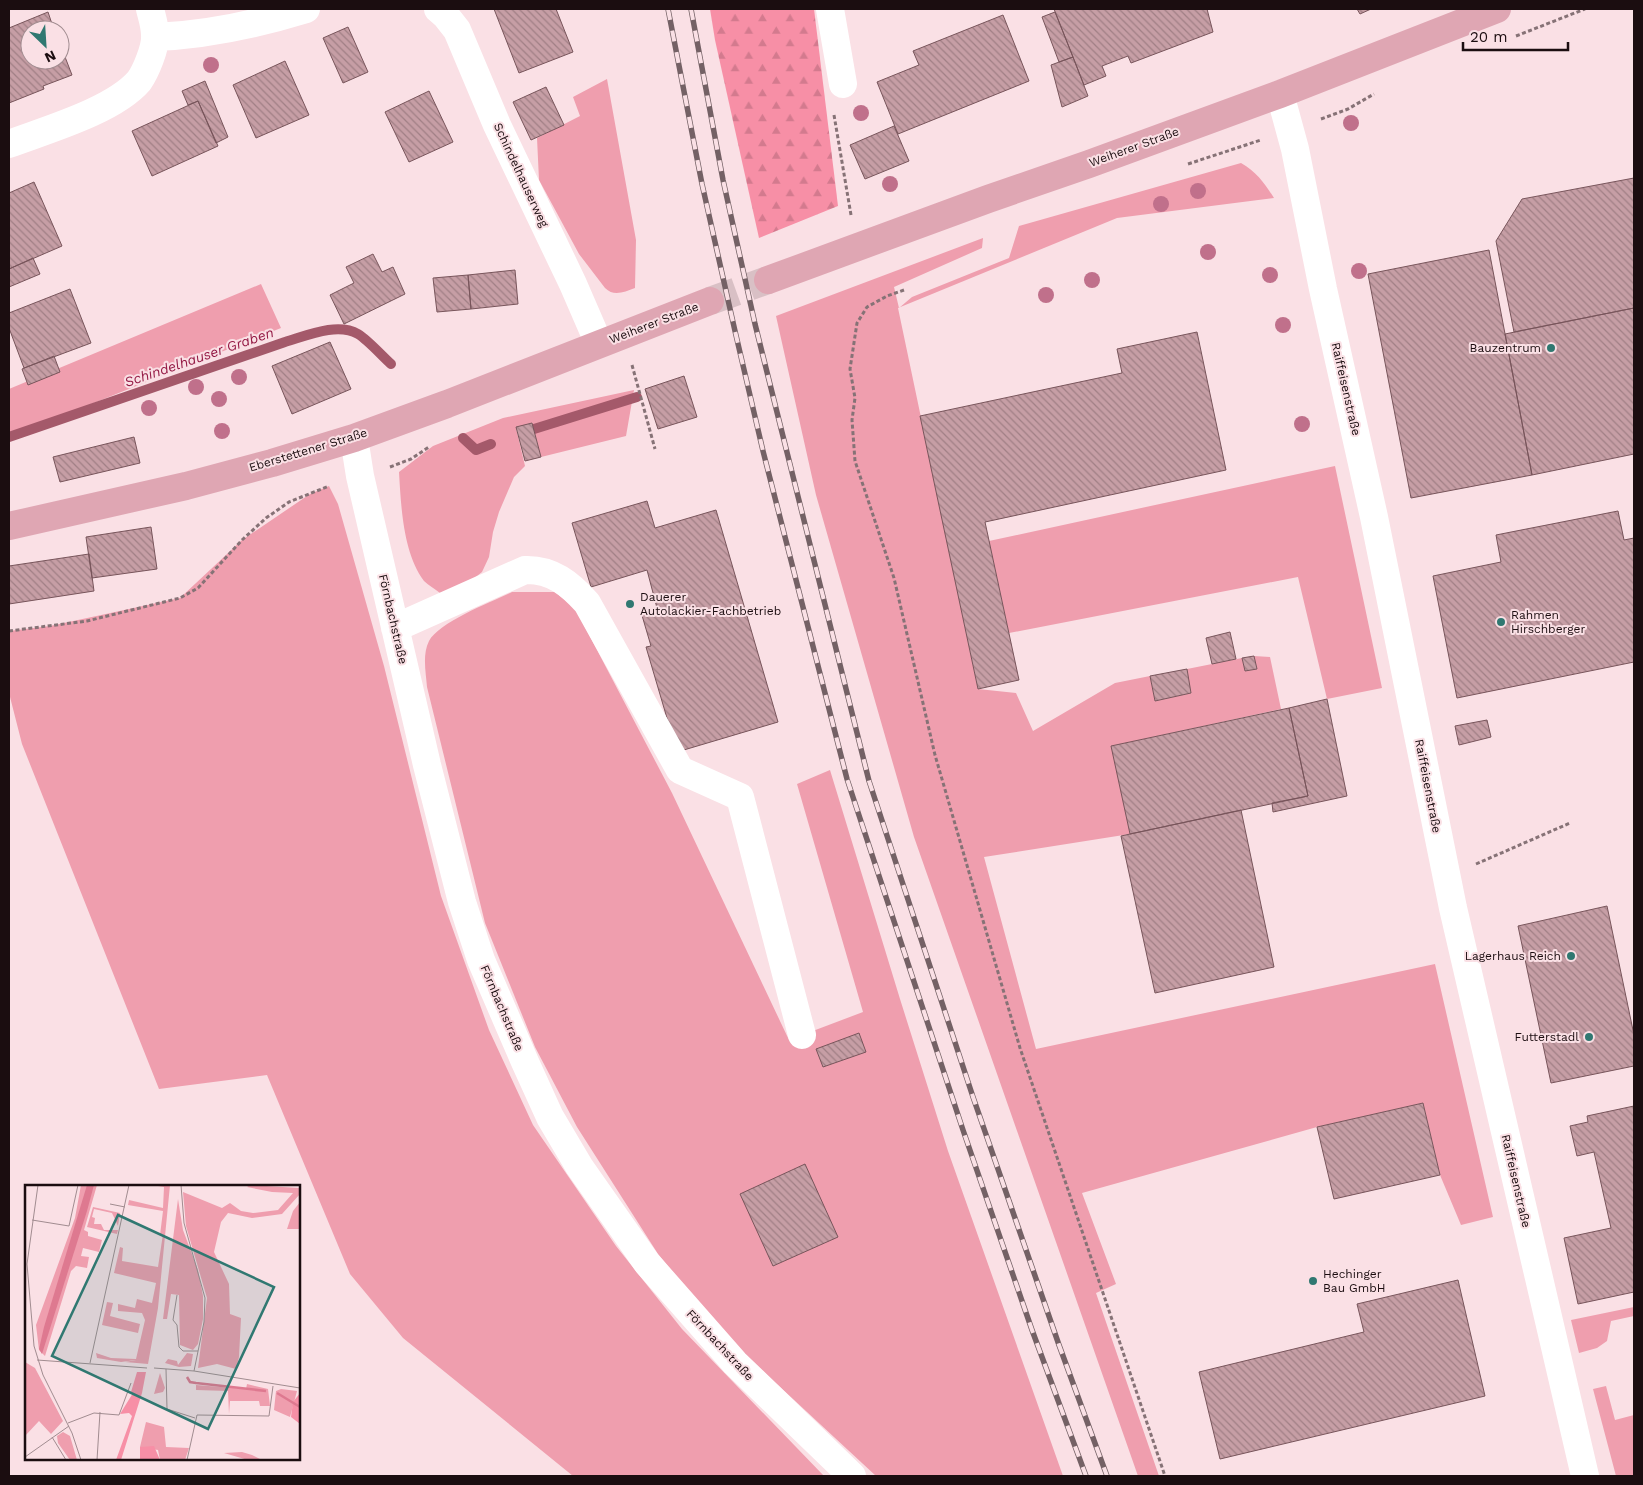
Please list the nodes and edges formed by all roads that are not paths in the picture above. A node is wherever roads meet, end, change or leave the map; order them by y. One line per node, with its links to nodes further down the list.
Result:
1 (150, 9): 6 (street)
2 (306, 9): 6 (street)
3 (438, 9): 12 (street, Schindelhauserweg)
4 (830, 9): 7 (street)
5 (1497, 9): 8 (main road, Weiherer Straße)
6 (156, 37): 9 (street)
7 (843, 84)
8 (1280, 94): 10 (main road, Weiherer Straße); 18 (street, Raiffeisenstraße)
9 (9, 144)
10 (768, 280)
11 (710, 301): 12 (main road, Weiherer Straße)
12 (599, 344): 13 (main road, Eberstettener Straße)
13 (354, 438): 14 (main road, Eberstettener Straße); 15 (street, Förnbachstraße)
14 (9, 526)
15 (395, 628): 16 (street); 17 (street, Förnbachstraße)
16 (802, 1035)
17 (852, 1476)
18 (1585, 1476)

